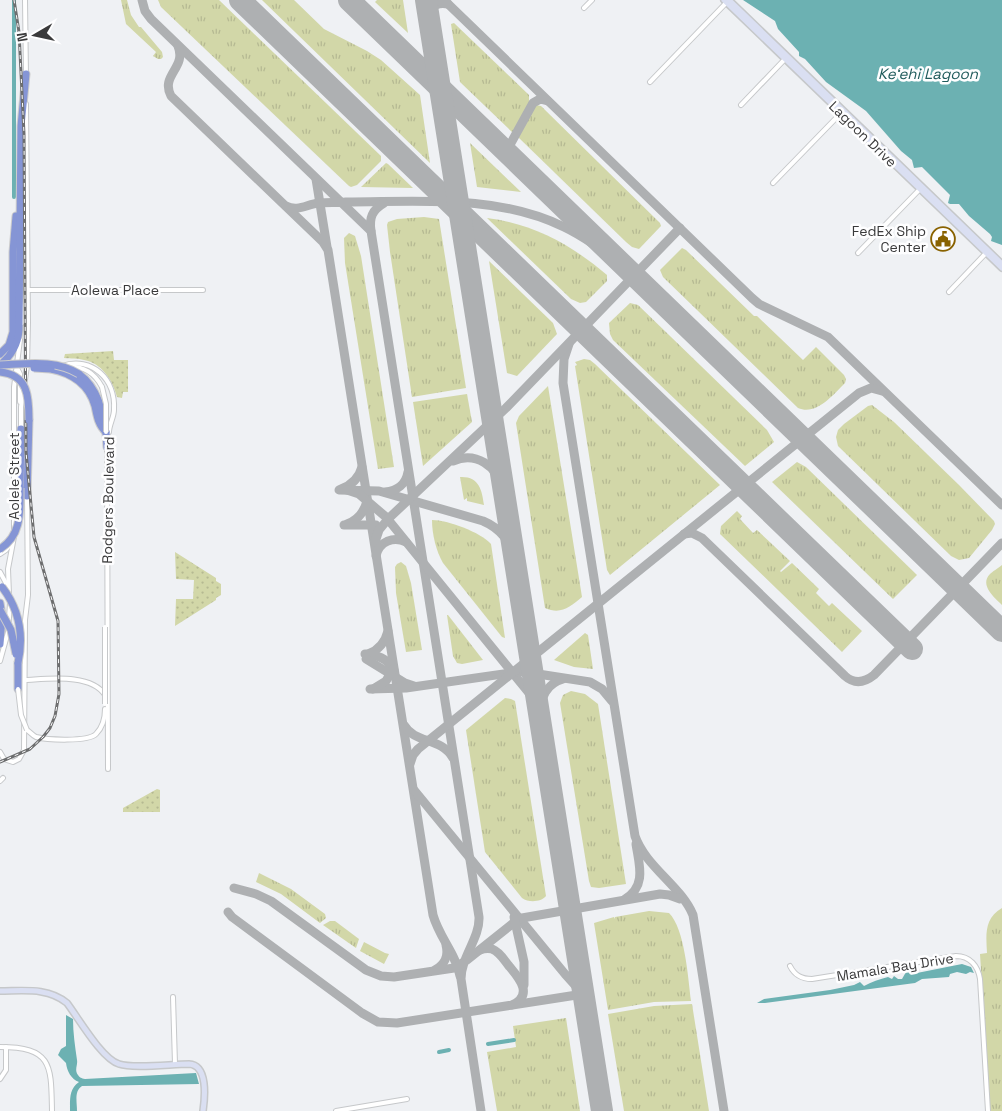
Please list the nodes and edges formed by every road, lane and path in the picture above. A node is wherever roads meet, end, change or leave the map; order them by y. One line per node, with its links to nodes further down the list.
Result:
1 (25, 0): 6 (street, Aolele Street)
2 (592, 0): 4 (street)
3 (727, 1): 5 (street, Lagoon Drive); 7 (street)
4 (584, 8)
5 (786, 58): 8 (street); 9 (street, Lagoon Drive)
6 (26, 74): 14 (highway); 17 (street, Aolele Street)
7 (650, 82)
8 (741, 105)
9 (842, 112): 10 (street); 11 (street, Lagoon Drive)
10 (773, 183)
11 (921, 188): 12 (street, Lagoon Drive); 13 (street)
12 (987, 252): 15 (street, Lagoon Drive); 16 (street, Lagoon Drive); 19 (street)
13 (858, 253)
14 (16, 262): 21 (highway); 22 (highway)
15 (1002, 264)
16 (1002, 268)
17 (27, 290): 18 (street, Aolewa Place); 20 (street, Aolele Street); 23 (street, Aolele Street)
18 (203, 290)
19 (948, 292)
20 (27, 350): 24 (street, Aolele Street); 25 (street)
21 (0, 354)
22 (0, 365): 23 (street, Rodgers Boulevard); 31 (highway, bridge); 32 (highway, bridge)
23 (16, 366): 24 (street, Rodgers Boulevard); 28 (street, Aolele Street); 29 (street)
24 (26, 366): 25 (street, Rodgers Boulevard); 29 (street, Aolele Street)
25 (42, 366): 26 (street, Rodgers Boulevard)
26 (63, 366): 31 (street, bridge); 32 (street, Rodgers Boulevard)
27 (0, 373): 28 (street); 33 (highway, bridge)
28 (14, 387): 34 (street, Aolele Street)
29 (21, 407): 30 (street, Aolele Street)
30 (21, 429): 33 (street, Aolele Street); 37 (highway, bridge)
31 (106, 432): 48 (street, bridge)
32 (107, 447): 49 (street, Rodgers Boulevard)
33 (27, 496): 35 (street, Aolele Street)
34 (14, 519): 35 (street); 36 (street, Aolele Street)
35 (28, 532): 47 (street, Aolele Street)
36 (14, 540): 38 (street); 41 (street, Aolele Street)
37 (0, 549)
38 (0, 554)
39 (0, 572): 41 (street)
40 (0, 585): 46 (highway, bridge)
41 (8, 590): 45 (street, Aolele Street)
42 (0, 603): 44 (highway)
43 (0, 610): 46 (highway, bridge)
44 (0, 644)
45 (0, 661)
46 (18, 663): 48 (highway)
47 (25, 680): 49 (street); 50 (street, Aolele Street)
48 (18, 689)
49 (107, 699): 51 (street, Rodgers Boulevard)
50 (0, 752)
51 (108, 769)
52 (790, 966): 63 (street, Mamala Bay Drive)
53 (0, 991): 57 (street)
54 (173, 997): 57 (street)
55 (0, 1047): 56 (street)
56 (6, 1047): 58 (street); 60 (street)
57 (175, 1064): 61 (street)
58 (0, 1079)
59 (407, 1099): 62 (street)
60 (52, 1111)
61 (203, 1111)
62 (336, 1111)
63 (988, 1111)

